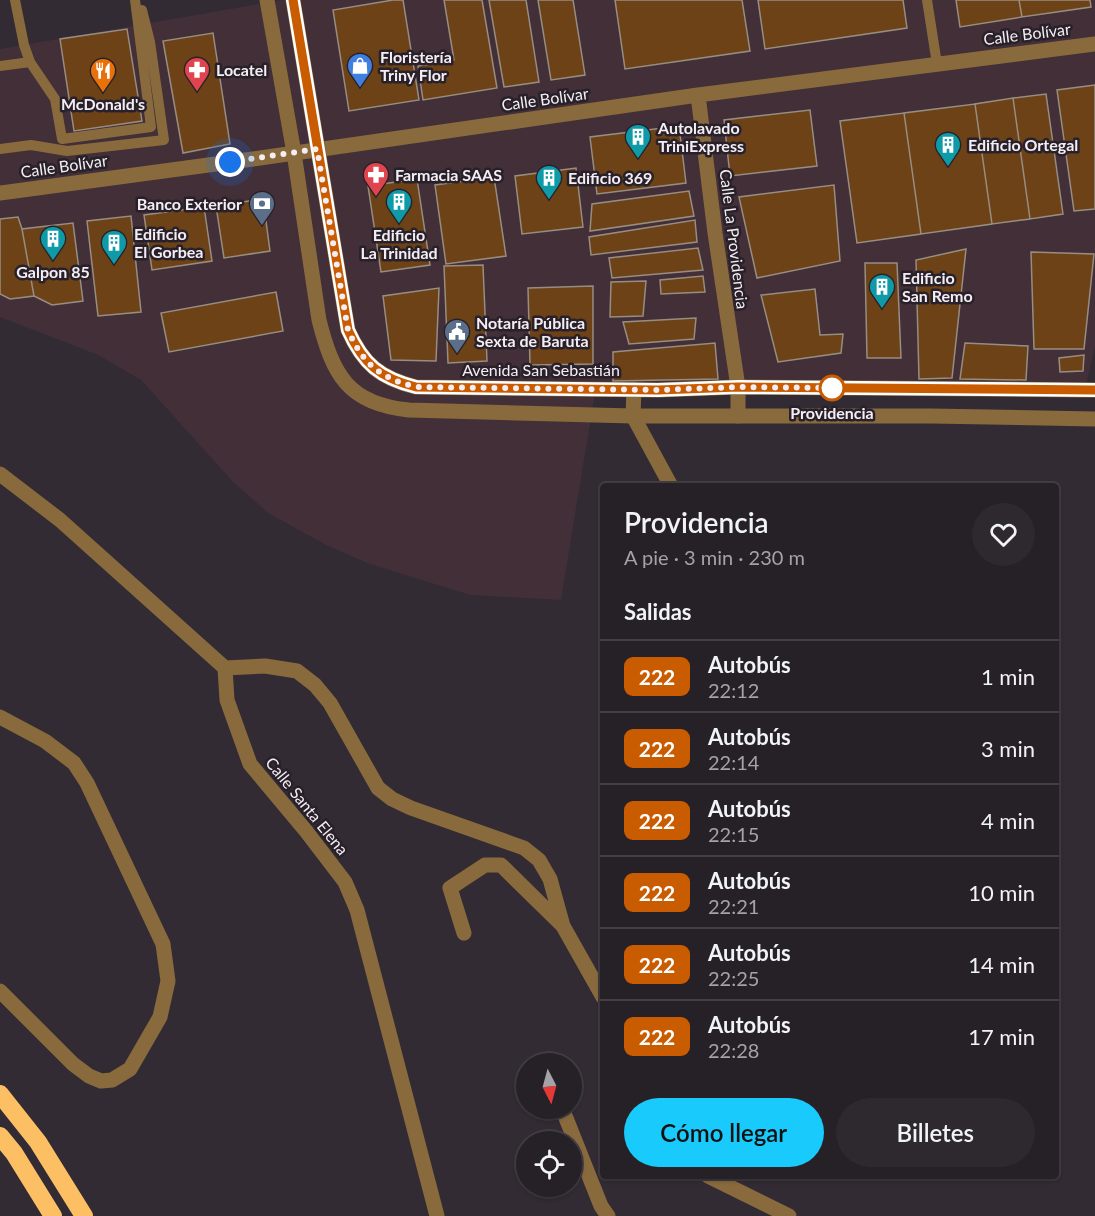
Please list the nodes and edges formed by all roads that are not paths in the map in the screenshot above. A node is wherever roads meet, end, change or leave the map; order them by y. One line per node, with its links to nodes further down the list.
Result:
1 (15, 0): 8 (lane)
2 (135, 0): 8 (lane)
3 (140, 0): 12 (lane)
4 (267, 0): 14 (street)
5 (293, 0): 13 (street, Avenida San Sebastián)
6 (927, 0): 9 (lane)
7 (1095, 44): 9 (street, Calle Bolívar)
8 (30, 62): 10 (lane)
9 (937, 64): 11 (street, Calle Bolívar)
10 (0, 66)
11 (698, 95): 13 (street, Calle Bolívar); 18 (street, Calle La Providencia)
12 (0, 149)
13 (317, 149): 14 (street, Calle Bolívar); 16 (street, Avenida San Sebastián)
14 (294, 153): 15 (street, Calle Bolívar); 17 (street)
15 (0, 193)
16 (348, 330): 17 (street); 20 (street, Avenida San Sebastián)
17 (323, 335): 22 (street)
18 (738, 387): 19 (street, Avenida San Sebastián); 20 (street, Avenida San Sebastián); 23 (street, Calle La Providencia)
19 (894, 388): 21 (street, Avenida San Sebastián); 24 (street)
20 (634, 389): 22 (street)
21 (1095, 390)
22 (633, 416): 23 (street); 27 (street)
23 (738, 416): 24 (street)
24 (893, 416): 25 (street)
25 (1095, 419)
26 (0, 474): 28 (street)
27 (669, 483)
28 (225, 668): 30 (street); 40 (street, Calle Santa Elena)
29 (0, 717): 32 (street)
30 (563, 926): 31 (street); 33 (street)
31 (464, 933)
32 (0, 991)
33 (600, 992)
34 (0, 1094): 39 (highway)
35 (566, 1119): 41 (street)
36 (0, 1136): 38 (highway)
37 (714, 1179): 42 (street)
38 (53, 1216)
39 (84, 1216)
40 (437, 1216)
41 (608, 1216)
42 (789, 1216)

